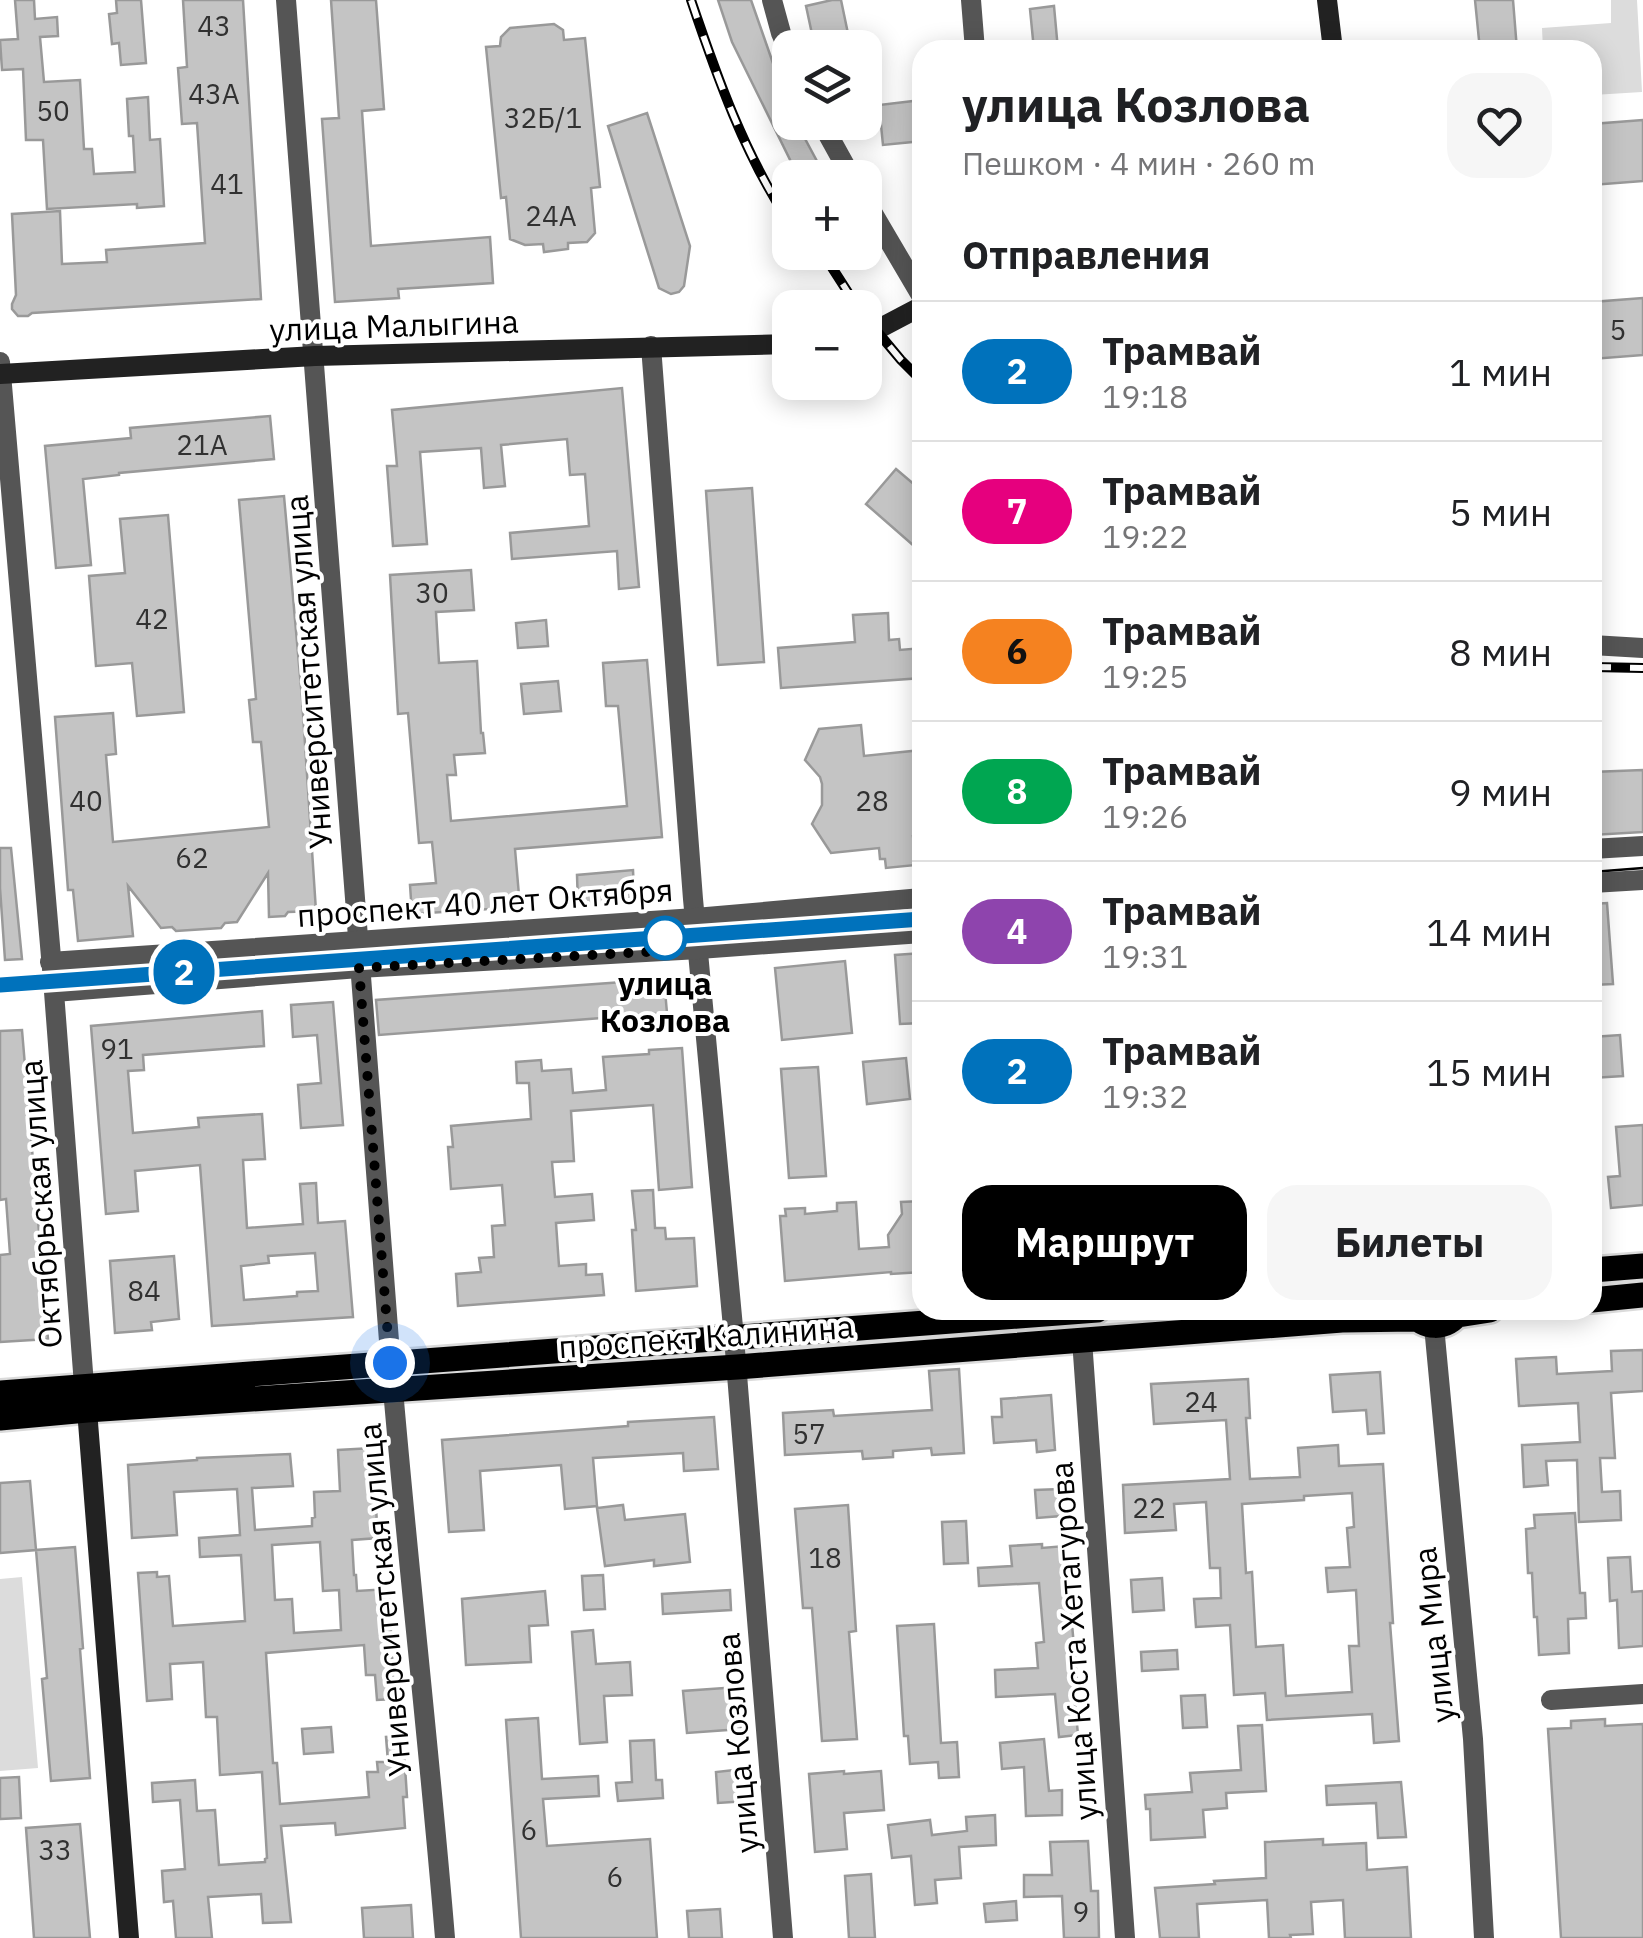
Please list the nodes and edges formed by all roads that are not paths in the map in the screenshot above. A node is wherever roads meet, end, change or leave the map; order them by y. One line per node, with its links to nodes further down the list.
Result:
1 (286, 0): 14 (street, Университетская улица)
2 (772, 0): 5 (street)
3 (971, 0): 6 (street)
4 (1327, 0): 7 (main road)
5 (780, 30)
6 (974, 40)
7 (1332, 40)
8 (882, 229): 9 (street)
9 (912, 280)
10 (912, 311): 11 (main road)
11 (882, 327)
12 (772, 344): 13 (main road, улица Малыгина)
13 (651, 346): 14 (main road, улица Малыгина); 24 (street, улица Козлова)
14 (316, 356): 16 (main road, улица Малыгина); 26 (street, Университетская улица)
15 (0, 362): 16 (street, Октябрьская улица)
16 (0, 374): 28 (street, Октябрьская улица)
17 (1602, 646): 18 (street)
18 (1643, 648)
19 (1643, 846): 20 (street)
20 (1602, 848)
21 (1643, 880): 22 (street)
22 (1602, 882)
23 (912, 899): 24 (street, проспект 40 лет Октября)
24 (695, 918): 26 (street, проспект 40 лет Октября); 27 (street, улица Козлова)
25 (912, 934): 27 (street, проспект 40 лет Октября)
26 (357, 940): 28 (street, проспект 40 лет Октября); 29 (street, Университетская улица)
27 (699, 949): 29 (street, проспект 40 лет Октября); 40 (street, улица Козлова)
28 (50, 962): 30 (street, Октябрьская улица)
29 (359, 968): 30 (street, проспект 40 лет Октября); 42 (street, Университетская улица)
30 (54, 992): 46 (street, Октябрьская улица)
31 (1643, 1266): 32 (main road)
32 (1602, 1269)
33 (1643, 1296): 34 (main road)
34 (1602, 1299)
35 (964, 1320): 40 (main road, проспект Калинина)
36 (1342, 1320): 41 (main road, проспект Калинина)
37 (1420, 1320): 54 (street, улица Мира)
38 (1427, 1320): 39 (main road, проспект Калинина)
39 (1450, 1320)
40 (734, 1338): 42 (main road, проспект Калинина); 43 (street, улица Козлова)
41 (1082, 1340): 43 (main road, проспект Калинина); 53 (street, улица Коста Хетагурова)
42 (390, 1363): 44 (street, Университетская улица); 46 (main road, проспект Калинина)
43 (736, 1367): 44 (main road, проспект Калинина); 52 (street, улица Козлова)
44 (394, 1390): 46 (main road, проспект Калинина); 51 (street, Университетская улица)
45 (0, 1392): 46 (main road, проспект Калинина)
46 (85, 1397): 47 (main road, проспект Калинина); 50 (main road, Октябрьская улица)
47 (0, 1418)
48 (1643, 1694): 49 (street)
49 (1550, 1700)
50 (129, 1938)
51 (445, 1938)
52 (782, 1938)
53 (1125, 1938)
54 (1484, 1938)

